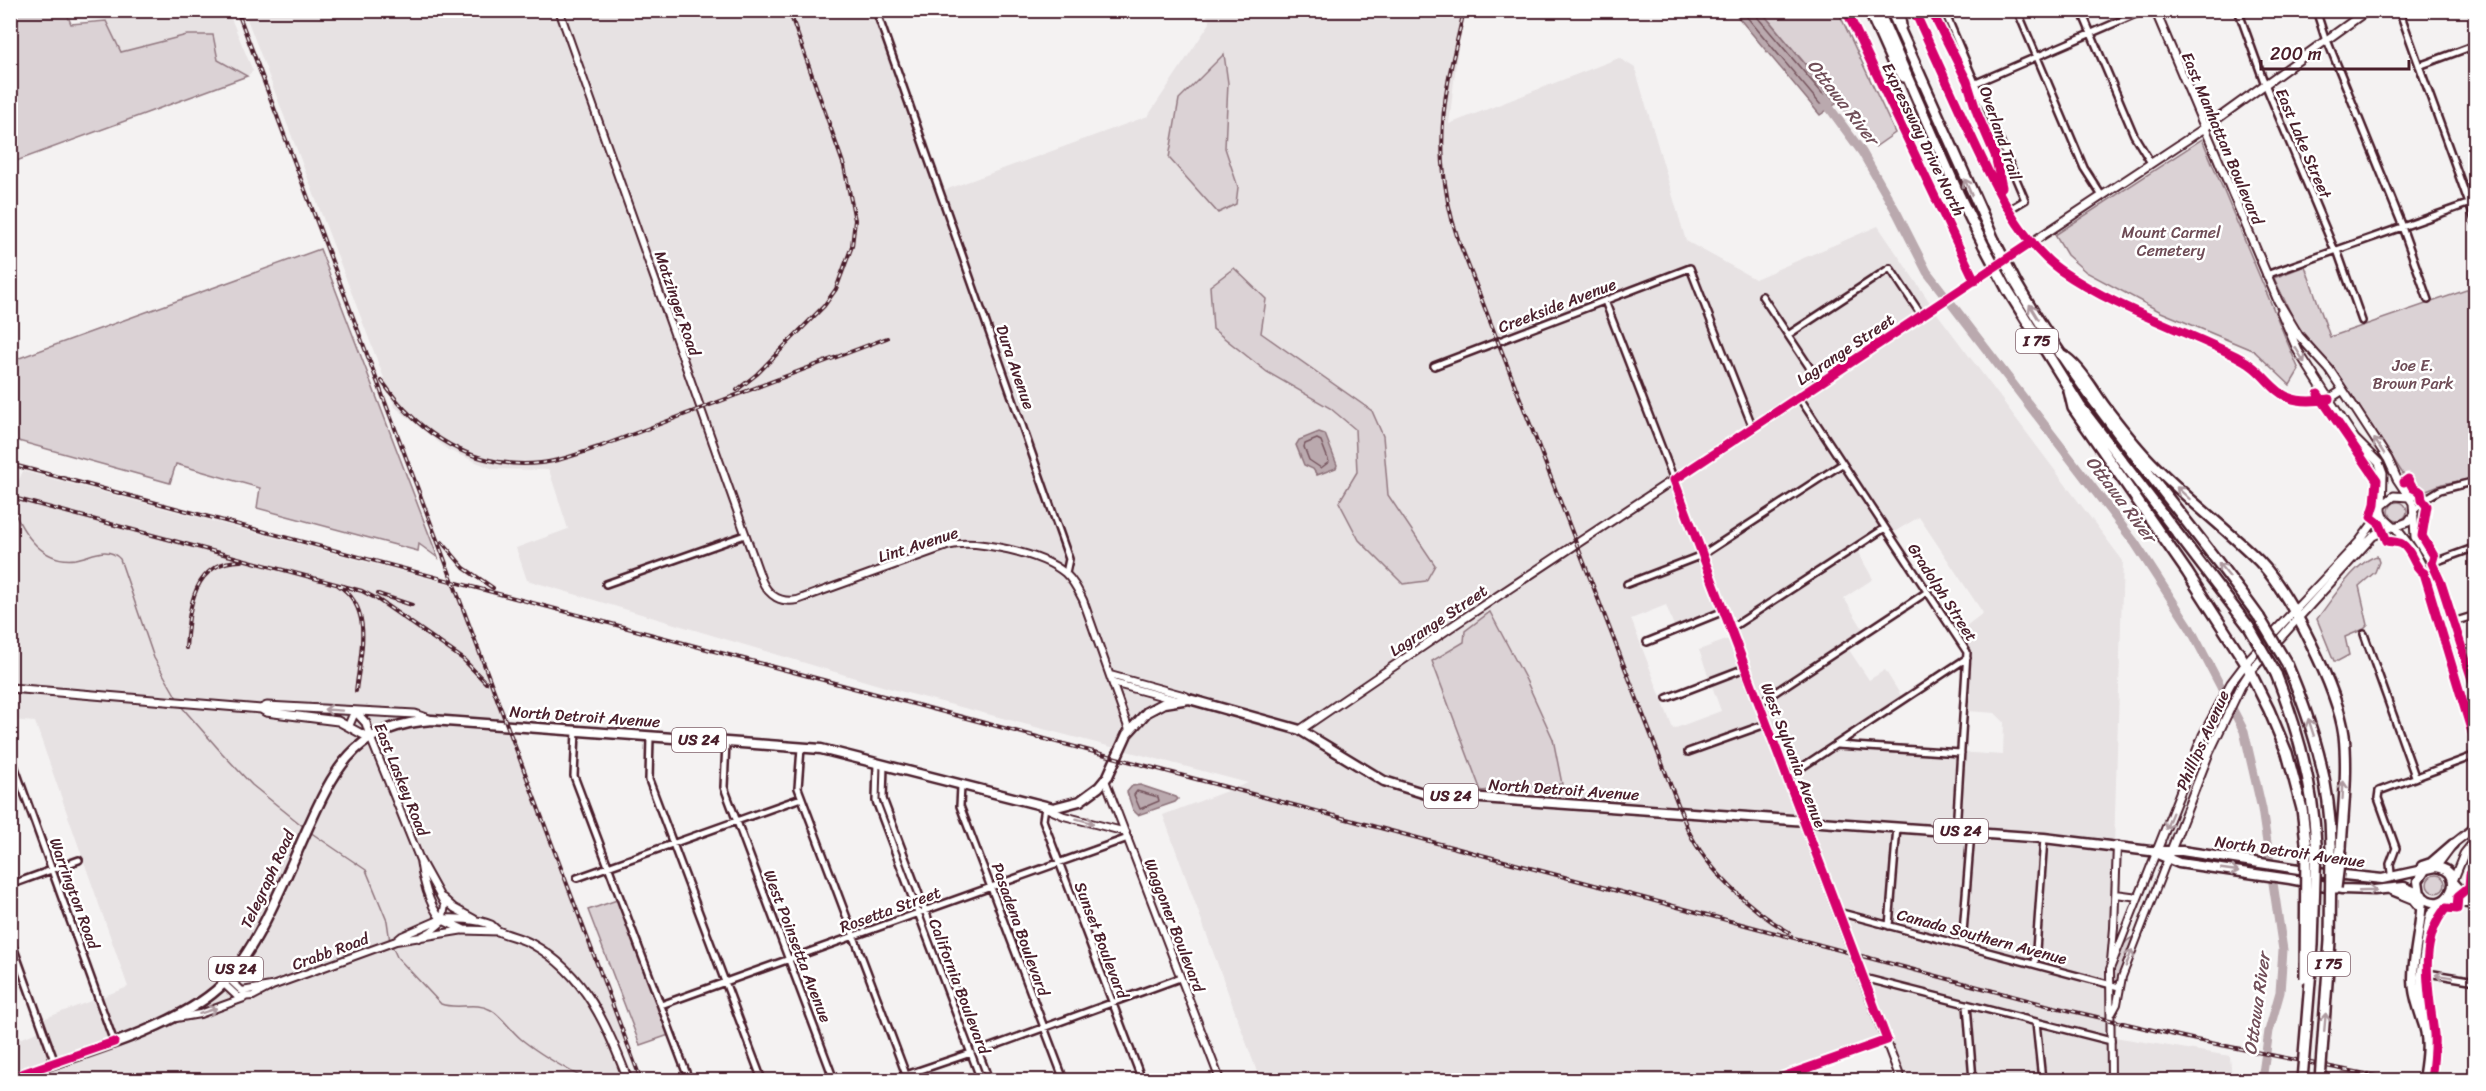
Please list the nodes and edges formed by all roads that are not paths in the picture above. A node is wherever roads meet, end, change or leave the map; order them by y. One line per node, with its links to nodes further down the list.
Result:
1 (560, 10): 67 (street, Matzinger Road)
2 (876, 10): 71 (street, Dura Avenue)
3 (1846, 10): 40 (street, Expressway Drive North)
4 (1869, 10): 28 (highway)
5 (1878, 10): 28 (highway, I 75)
6 (1891, 10): 20 (highway, I 75)
7 (1899, 10): 20 (highway)
8 (1914, 10): 34 (street)
9 (1944, 10): 26 (street)
10 (2017, 10): 24 (street)
11 (2081, 10): 21 (street)
12 (2145, 10): 21 (street)
13 (2155, 10): 29 (main road, East Manhattan Boulevard)
14 (2238, 10): 27 (street, East Lake Street)
15 (2316, 10): 22 (street)
16 (2368, 10): 22 (main road, Lagrange Street)
17 (2399, 10): 25 (street)
18 (2474, 10): 19 (street)
19 (2475, 15)
20 (1901, 32): 48 (highway, I 75, one-way to 20, bridge)
21 (2091, 34): 24 (street); 30 (street)
22 (2326, 40): 27 (main road, Lagrange Street); 36 (street)
23 (2475, 45): 25 (street)
24 (2037, 57): 26 (street); 31 (street)
25 (2419, 66): 33 (street)
26 (1976, 83): 34 (street)
27 (2265, 85): 29 (main road, Lagrange Street); 38 (street, East Lake Street)
28 (1911, 87): 52 (highway, I 75, bridge)
29 (2205, 127): 30 (main road, Lagrange Street); 39 (main road, East Manhattan Boulevard)
30 (2151, 163): 31 (main road, Lagrange Street)
31 (2102, 195): 37 (main road, Lagrange Street)
32 (2475, 201): 33 (street)
33 (2469, 203): 35 (street); 36 (street)
34 (2010, 209): 37 (street)
35 (2475, 223)
36 (2403, 227): 38 (street); 42 (street)
37 (2032, 242): 40 (main road, Lagrange Street); 54 (street)
38 (2336, 250): 39 (street); 46 (street, East Lake Street)
39 (2266, 275): 44 (main road, East Manhattan Boulevard)
40 (1975, 281): 45 (main road, Lagrange Street)
41 (1762, 296): 47 (street)
42 (2428, 300)
43 (1605, 301): 49 (street, Creekside Avenue); 55 (street, Creekside Avenue); 59 (street)
44 (2278, 301): 51 (main road); 54 (main road, one-way to 54)
45 (1922, 316): 47 (street); 50 (main road, Lagrange Street)
46 (2362, 321)
47 (1788, 335): 50 (street)
48 (2059, 352): 79 (highway, one-way to 48); 135 (highway, I 75, one-way to 48, bridge)
49 (1434, 366)
50 (1820, 383): 53 (main road, Lagrange Street)
51 (2343, 390): 54 (main road); 56 (main road)
52 (2069, 391): 86 (highway); 131 (highway, I 75, bridge)
53 (1799, 398): 55 (main road, Lagrange Street); 58 (street, Gradolph Street)
54 (2329, 399): 57 (main road)
55 (1753, 428): 59 (main road, Lagrange Street)
56 (2367, 428): 57 (main road); 62 (main road, one-way to 56)
57 (2355, 439): 63 (main road)
58 (1842, 464): 66 (street, Gradolph Street); 69 (street)
59 (1674, 480): 69 (main road, West Sylvania Avenue); 102 (main road, Lagrange Street)
60 (2475, 481): 61 (street)
61 (2430, 496): 62 (street); 64 (street)
62 (2408, 497): 63 (main road); 64 (main road)
63 (2383, 508): 65 (main road); 79 (main road)
64 (2415, 512): 65 (main road); 70 (main road)
65 (2395, 526): 77 (main road); 79 (main road, Phillips Avenue)
66 (1884, 528): 74 (street, Gradolph Street); 82 (street)
67 (746, 534): 72 (street); 75 (street, Matzinger Road)
68 (2475, 547): 70 (street)
69 (1702, 555): 73 (street); 78 (main road, West Sylvania Avenue)
70 (2432, 563): 76 (main road)
71 (1066, 573): 75 (street, Lint Avenue); 88 (street, Dura Avenue)
72 (606, 584)
73 (1627, 584)
74 (1927, 592): 85 (street, Gradolph Street); 95 (street)
75 (778, 599)
76 (2448, 605): 77 (main road); 81 (main road)
77 (2434, 611): 108 (main road)
78 (1724, 612): 82 (main road, West Sylvania Avenue); 84 (street)
79 (2296, 615): 86 (main road, Phillips Avenue); 86 (main road); 135 (highway, one-way to 79)
80 (2475, 615): 81 (street)
81 (2453, 622): 91 (main road)
82 (1730, 629): 87 (main road, West Sylvania Avenue)
83 (2364, 634): 115 (street)
84 (1647, 642)
85 (1967, 658): 107 (street); 111 (street, Gradolph Street)
86 (2249, 665): 131 (highway); 136 (main road, Phillips Avenue, one-way to 136); 137 (main road, Phillips Avenue)
87 (1745, 668): 92 (street); 95 (main road, West Sylvania Avenue)
88 (1110, 675): 89 (street, Dura Avenue); 93 (street)
89 (1113, 683): 94 (street); 101 (street, Dura Avenue)
90 (10, 688): 96 (main road, North Detroit Avenue)
91 (2475, 692)
92 (1667, 698)
93 (1189, 699): 94 (main road, North Detroit Avenue / US 24); 102 (main road, North Detroit Avenue / US 24)
94 (1179, 701): 101 (main road, North Detroit Avenue / US 24)
95 (1759, 703): 99 (main road, West Sylvania Avenue)
96 (261, 709): 97 (main road, North Detroit Avenue, one-way to 96); 100 (main road, North Detroit Avenue)
97 (355, 711): 98 (main road, North Detroit Avenue); 100 (main road); 105 (main road, East Laskey Road)
98 (432, 720): 103 (main road, North Detroit Avenue / US 24); 105 (main road, Telegraph Road / US 24)
99 (1766, 724): 110 (street); 116 (main road, West Sylvania Avenue)
100 (349, 725): 105 (main road, North Detroit Avenue)
101 (1129, 730): 117 (main road, North Detroit Avenue / US 24)
102 (1300, 730): 122 (main road, North Detroit Avenue / US 24)
103 (576, 731): 104 (main road, North Detroit Avenue / US 24); 141 (street)
104 (650, 736): 106 (main road, North Detroit Avenue / US 24); 132 (street)
105 (371, 739): 138 (street, East Laskey Road); 181 (main road, Telegraph Road / US 24)
106 (726, 742): 109 (main road, North Detroit Avenue / US 24); 121 (street, West Poinsetta Avenue)
107 (1836, 745): 111 (street); 116 (street)
108 (2475, 746)
109 (801, 747): 114 (main road, North Detroit Avenue / US 24); 119 (street)
110 (1688, 752)
111 (1961, 753): 125 (street, Gradolph Street)
112 (10, 754): 143 (street, Warrington Road)
113 (2475, 754): 115 (street)
114 (881, 764): 118 (main road, North Detroit Avenue / US 24); 127 (street, California Boulevard)
115 (2415, 776): 145 (street)
116 (1787, 777): 122 (main road, West Sylvania Avenue)
117 (1105, 780): 120 (main road, North Detroit Avenue / US 24); 128 (street, Waggoner Boulevard)
118 (961, 786): 120 (main road, North Detroit Avenue / US 24); 150 (street, Pasadena Boulevard)
119 (801, 798): 121 (street); 169 (street)
120 (1045, 807): 128 (street, North Detroit Avenue, one-way to 128); 140 (street, Sunset Boulevard)
121 (736, 821): 132 (street); 175 (street, West Poinsetta Avenue)
122 (1803, 821): 124 (main road, North Detroit Avenue / US 24); 161 (main road, West Sylvania Avenue)
123 (2475, 826): 133 (main road)
124 (1897, 827): 125 (main road, North Detroit Avenue / US 24); 165 (street)
125 (1956, 831): 126 (main road, North Detroit Avenue / US 24)
126 (1971, 832): 129 (main road, North Detroit Avenue / US 24); 174 (street)
127 (892, 834): 160 (street, California Boulevard); 162 (street, California Boulevard)
128 (1127, 835): 140 (street, Rosetta Street); 179 (street, Waggoner Boulevard)
129 (2044, 838): 134 (main road, North Detroit Avenue / US 24); 176 (street)
130 (2475, 839): 148 (main road)
131 (2311, 843): 219 (highway, bridge)
132 (673, 844): 141 (street); 184 (street)
133 (2453, 844): 142 (main road); 145 (main road)
134 (2117, 845): 136 (main road, North Detroit Avenue / US 24); 153 (street, Phillips Avenue)
135 (2336, 847): 220 (highway, I 75, one-way to 135, bridge)
136 (2155, 852): 137 (main road, North Detroit Avenue / US 24); 156 (street, Phillips Avenue)
137 (2169, 854): 147 (main road, North Detroit Avenue / US 24); 151 (main road, North Detroit Avenue / US 24, one-way to 151); 158 (street, Phillips Avenue)
138 (420, 860): 152 (street, East Laskey Road); 163 (street, East Laskey Road)
139 (79, 861): 143 (street)
140 (1058, 862): 150 (street, Rosetta Street); 189 (street, Sunset Boulevard)
141 (609, 867): 146 (street); 190 (street)
142 (2436, 867): 144 (main road, US 24); 148 (main road, US 24)
143 (52, 870): 149 (street); 198 (street, Warrington Road)
144 (2425, 870): 147 (main road, North Detroit Avenue / US 24); 154 (main road)
145 (2391, 873): 147 (main road)
146 (577, 878)
147 (2371, 878)
148 (2453, 881): 155 (main road); 157 (main road, US 24)
149 (10, 885)
150 (991, 887): 160 (street, Rosetta Street); 195 (street, Pasadena Boulevard)
151 (2389, 889): 154 (main road, North Detroit Avenue / US 24); 159 (main road)
152 (440, 894): 163 (street, East Laskey Road); 164 (street)
153 (2116, 894): 156 (street); 177 (street, Phillips Avenue)
154 (2421, 895): 155 (main road, US 24); 159 (main road)
155 (2443, 900): 157 (main road, US 24); 178 (main road)
156 (2137, 901): 158 (street); 168 (street, Phillips Avenue)
157 (2474, 904)
158 (2148, 909): 170 (street, Phillips Avenue)
159 (2422, 909): 178 (main road)
160 (925, 911): 162 (street, Rosetta Street); 182 (street, California Boulevard)
161 (1838, 912): 165 (street, Canada Southern Avenue); 180 (main road, West Sylvania Avenue)
162 (918, 913): 169 (street, Rosetta Street); 182 (street, California Boulevard)
163 (442, 920): 164 (main road); 166 (main road); 172 (street, Crabb Road); 173 (street, Crabb Road)
164 (480, 922): 167 (main road)
165 (1889, 926): 174 (street, Canada Southern Avenue)
166 (464, 930): 167 (main road); 172 (street, Crabb Road)
167 (498, 931): 204 (main road)
168 (2125, 932): 170 (street); 177 (street, Phillips Avenue)
169 (854, 936): 175 (street, Rosetta Street); 203 (street)
170 (2137, 937): 187 (street, Phillips Avenue, one-way to 170)
171 (10, 938): 201 (street)
172 (419, 938): 173 (street, Crabb Road)
173 (396, 941): 186 (street, Crabb Road)
174 (1962, 945): 176 (street, Canada Southern Avenue)
175 (789, 960): 184 (street, Rosetta Street); 207 (street, West Poinsetta Avenue)
176 (2035, 964): 185 (street, Canada Southern Avenue)
177 (2110, 969): 185 (street, Phillips Avenue)
178 (2417, 971): 183 (street, one-way to 178); 221 (main road)
179 (1180, 978): 189 (street); 213 (street, Waggoner Boulevard)
180 (1864, 978): 191 (street); 196 (main road, West Sylvania Avenue)
181 (226, 981): 186 (street, Crabb Road); 188 (street); 193 (main road, Telegraph Road / US 24)
182 (948, 981): 199 (street, California Boulevard); 200 (street, California Boulevard)
183 (2475, 981)
184 (725, 982): 190 (street, Rosetta Street); 206 (street)
185 (2110, 984): 187 (street, Canada Southern Avenue); 192 (street, Phillips Avenue)
186 (272, 986): 188 (street, Crabb Road)
187 (2119, 987): 192 (street, Phillips Avenue)
188 (244, 998): 193 (street, Crabb Road, one-way to 188)
189 (1112, 1002): 195 (street); 212 (street, Sunset Boulevard)
190 (661, 1005): 205 (street)
191 (1967, 1005): 194 (street); 216 (street)
192 (2112, 1014): 197 (street, Phillips Avenue)
193 (170, 1019): 198 (main road, Telegraph Road / US 24)
194 (2036, 1023): 197 (street); 217 (street)
195 (1043, 1026): 199 (street); 211 (street, Pasadena Boulevard)
196 (1887, 1040): 214 (street); 215 (main road, West Sylvania Avenue)
197 (2111, 1041): 218 (street, Phillips Avenue)
198 (114, 1042): 201 (main road, Telegraph Road / US 24)
199 (977, 1050): 200 (street); 210 (street, California Boulevard)
200 (970, 1052): 203 (street); 209 (street, California Boulevard)
201 (55, 1063): 202 (main road, Telegraph Road / US 24)
202 (10, 1078)
203 (907, 1078): 208 (street)
204 (628, 1080)
205 (690, 1080)
206 (762, 1080)
207 (834, 1080)
208 (891, 1080)
209 (981, 1080)
210 (989, 1080)
211 (1064, 1080)
212 (1142, 1080)
213 (1220, 1080)
214 (1774, 1080)
215 (1901, 1080)
216 (1973, 1080)
217 (2042, 1080)
218 (2111, 1080)
219 (2302, 1080)
220 (2320, 1080)
221 (2423, 1080)

